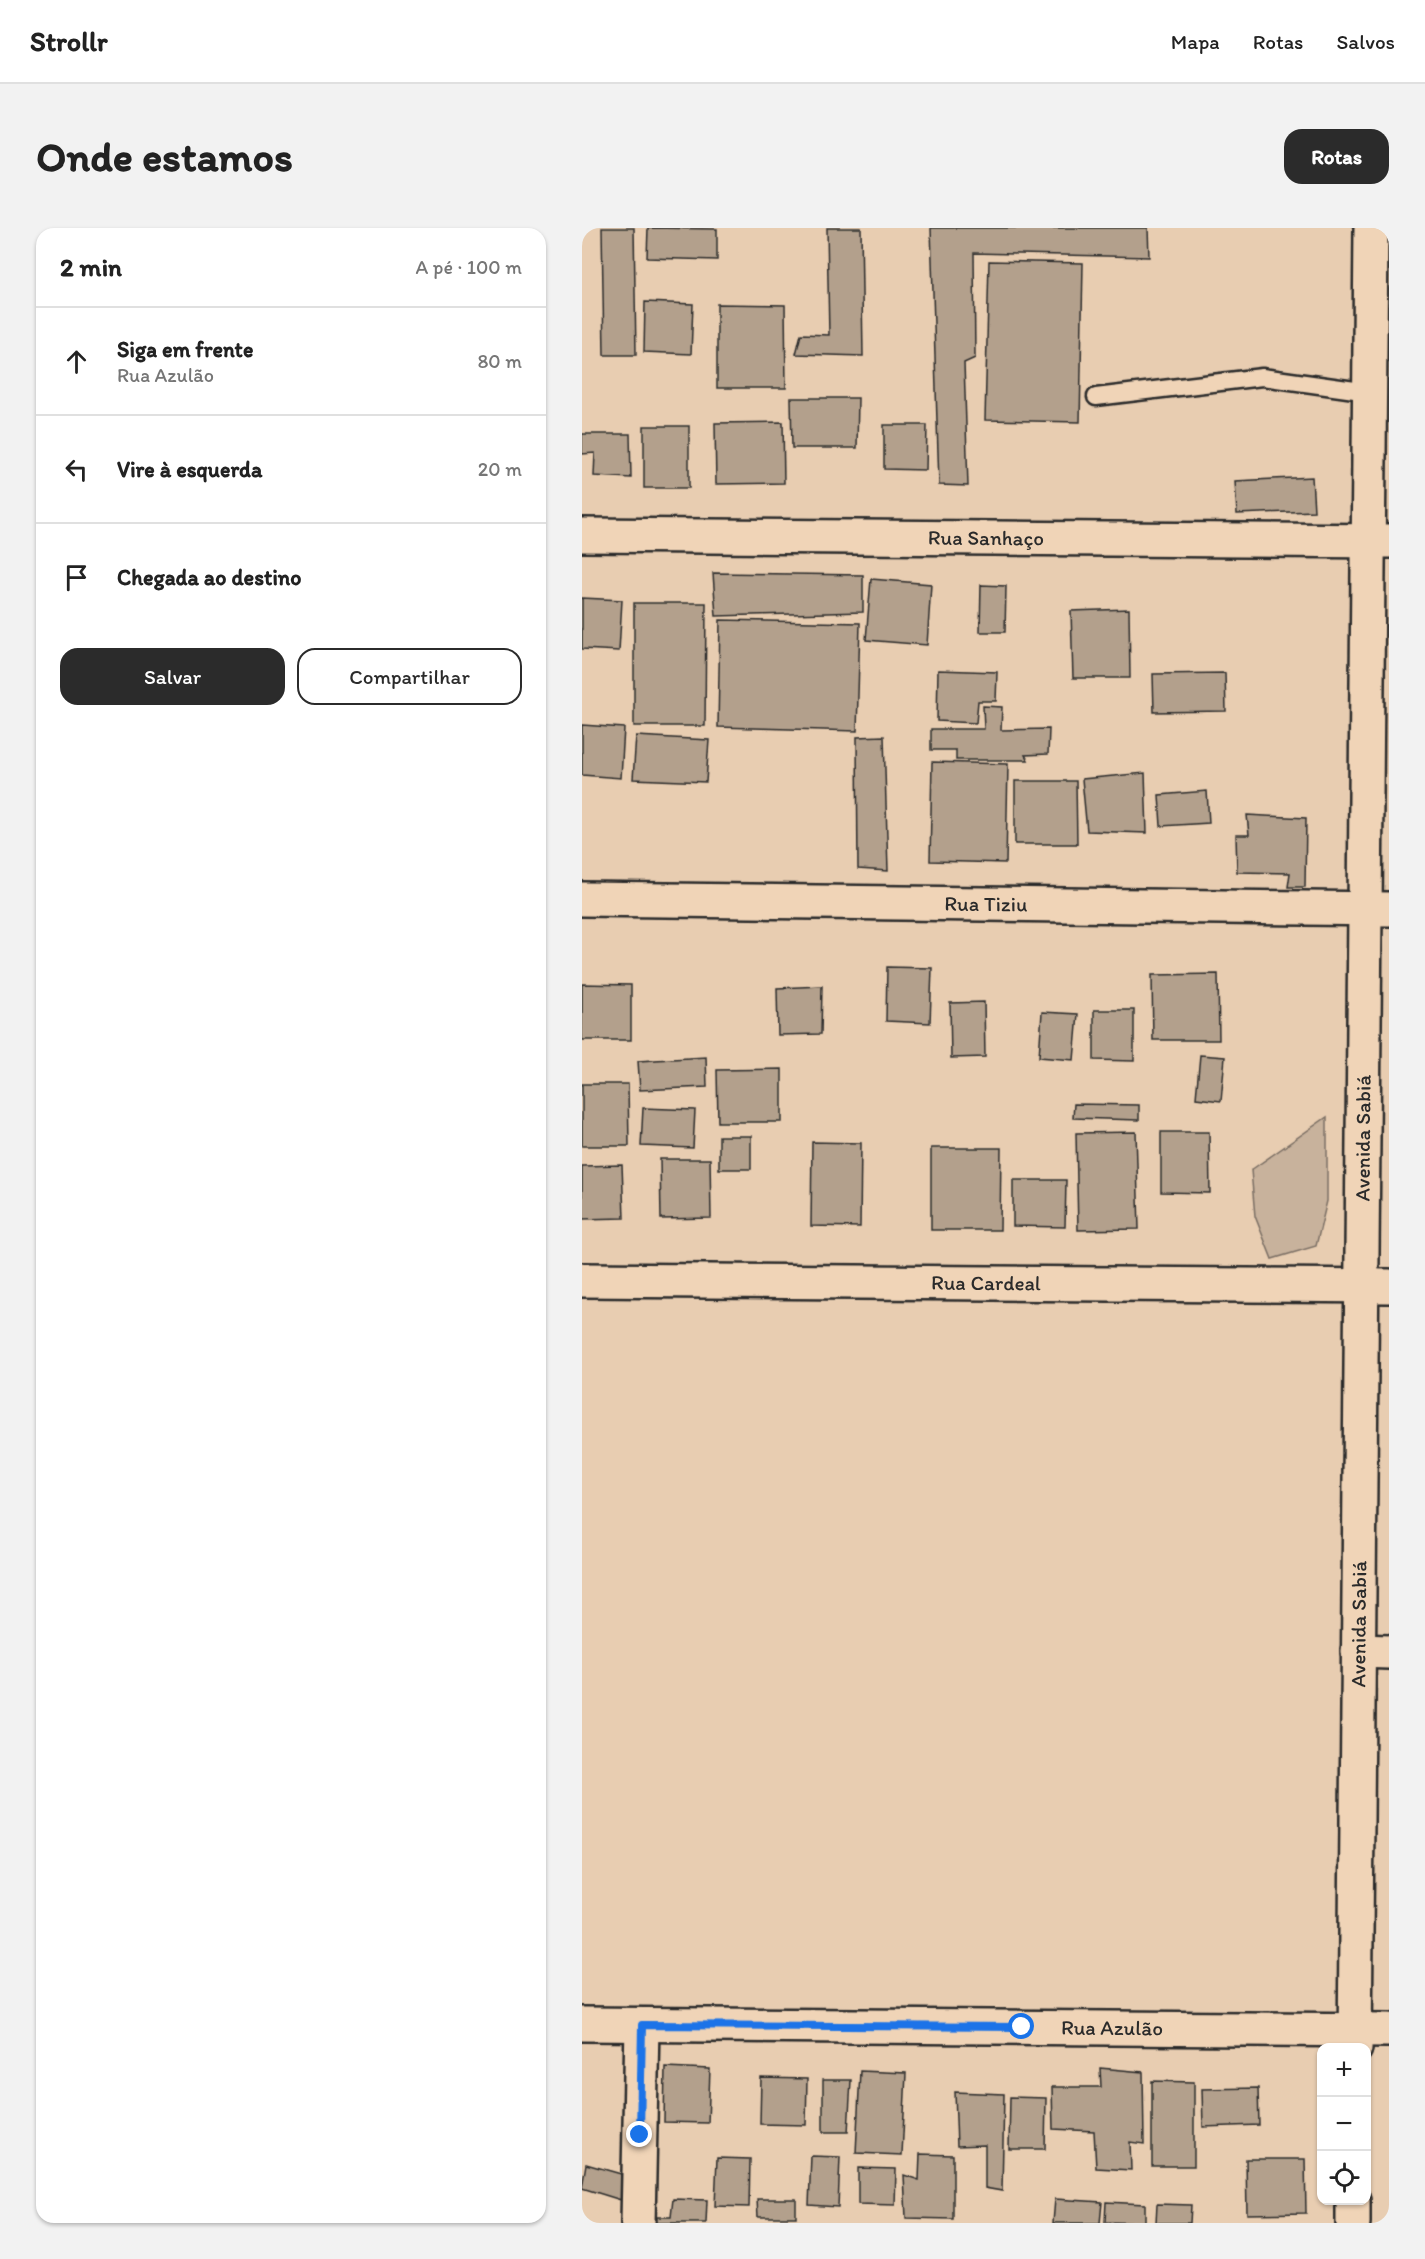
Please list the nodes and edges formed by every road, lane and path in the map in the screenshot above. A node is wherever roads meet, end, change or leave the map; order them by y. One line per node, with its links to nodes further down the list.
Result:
1 (1371, 228): 2 (street, Avenida Sabiá)
2 (1369, 392): 3 (lane); 5 (street, Avenida Sabiá)
3 (1096, 397)
4 (582, 534): 5 (street, Rua Sanhaço)
5 (1379, 541): 7 (street, Avenida Sabiá)
6 (582, 899): 7 (street, Rua Tiziu)
7 (1377, 909): 9 (street, Avenida Sabiá)
8 (582, 1280): 9 (street, Rua Cardeal)
9 (1375, 1286): 10 (street, Avenida Sabiá)
10 (1374, 1652): 14 (street, Avenida Sabiá)
11 (582, 2024): 12 (street, Rua Azulão)
12 (642, 2025): 14 (street, Rua Azulão); 16 (street)
13 (1389, 2030): 14 (street, Rua Azulão)
14 (1355, 2039)
15 (1353, 2205): 17 (street)
16 (638, 2223)
17 (1353, 2223)

